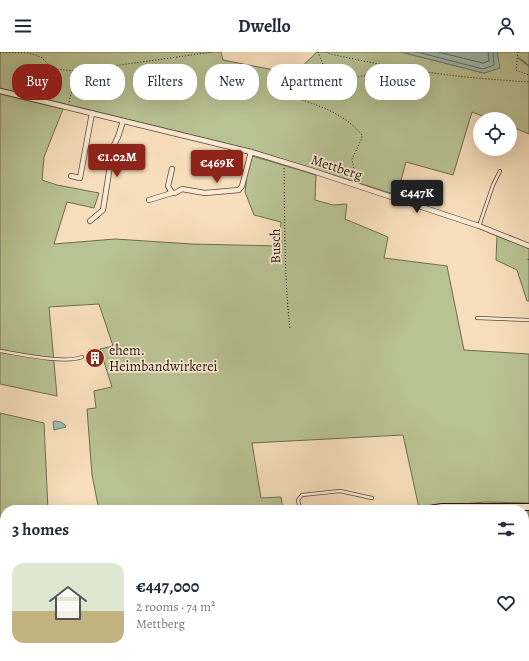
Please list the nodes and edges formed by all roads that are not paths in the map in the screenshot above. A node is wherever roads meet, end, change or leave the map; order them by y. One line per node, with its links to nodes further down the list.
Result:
1 (0, 92): 2 (street, Mettberg)
2 (92, 113): 3 (street, Mettberg); 7 (street)
3 (123, 121): 4 (street, Mettberg); 10 (street)
4 (251, 152): 8 (street); 11 (street, Mettberg)
5 (172, 169): 8 (street)
6 (500, 171): 11 (lane)
7 (70, 176)
8 (172, 192): 9 (street)
9 (149, 200)
10 (90, 221)
11 (479, 226): 12 (street, Mettberg)
12 (529, 246)
13 (477, 318): 14 (lane)
14 (529, 320)
15 (0, 352): 16 (lane)
16 (82, 357)
17 (372, 498): 18 (lane)
18 (299, 505)

